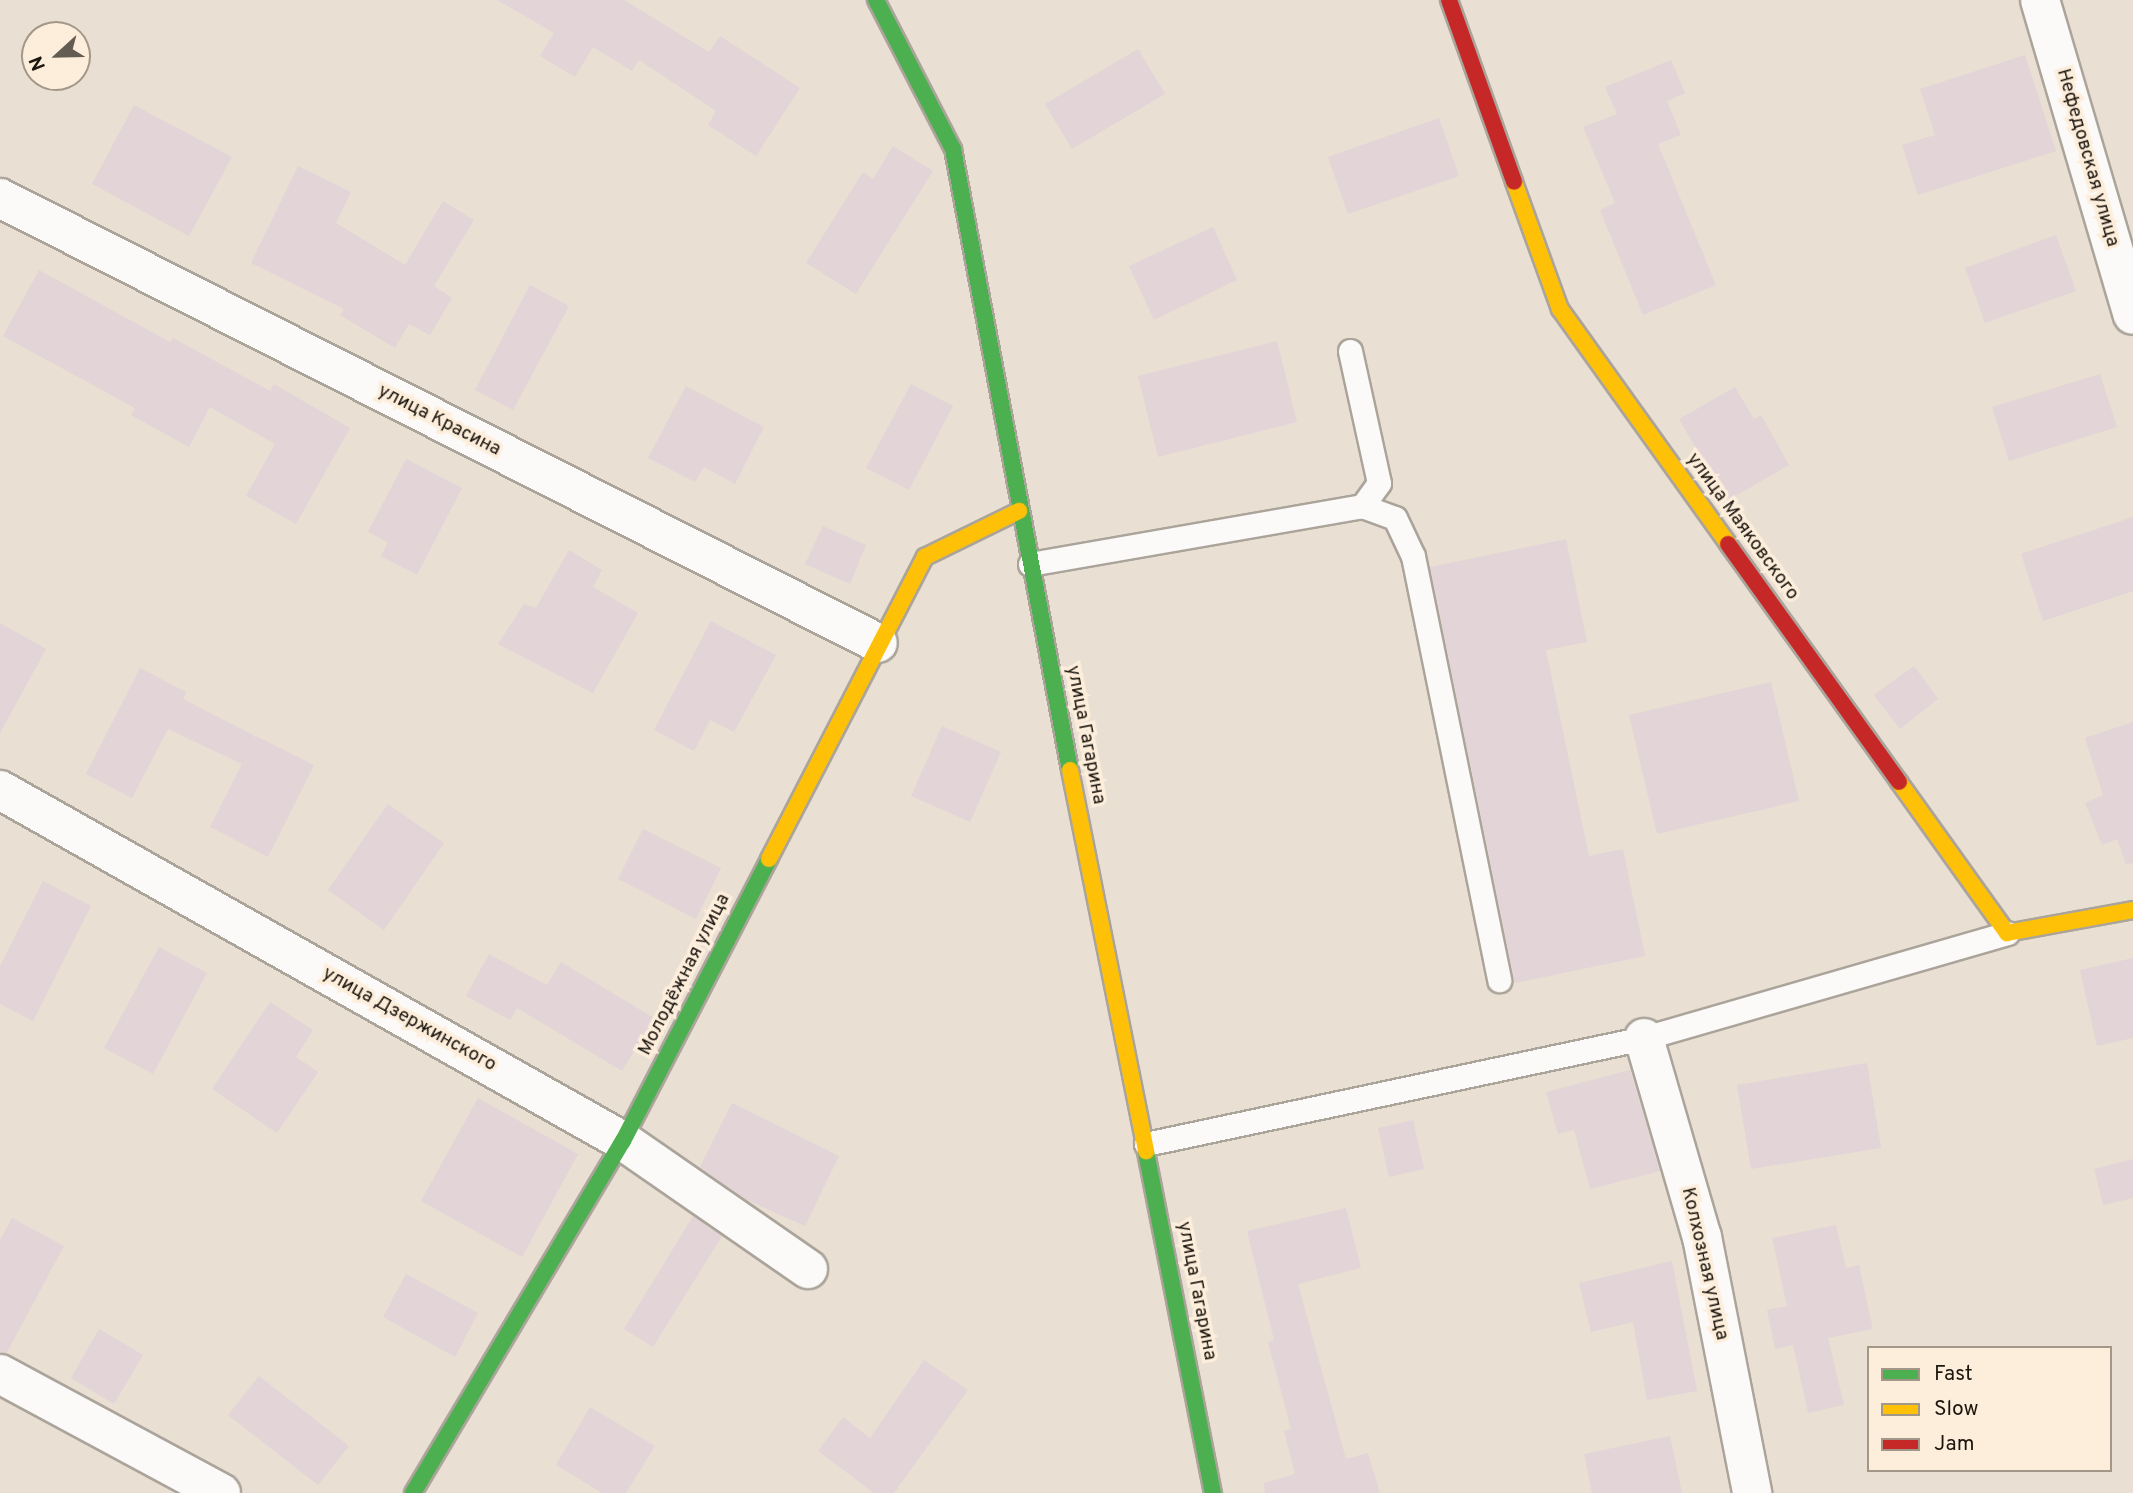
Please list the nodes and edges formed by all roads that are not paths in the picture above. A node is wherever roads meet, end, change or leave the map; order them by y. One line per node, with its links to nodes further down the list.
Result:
1 (876, 0): 8 (street, улица Гагарина)
2 (1449, 0): 13 (street, улица Маяковского)
3 (2040, 0): 5 (street, Нефедовская улица)
4 (0, 198): 10 (street, улица Красина)
5 (2133, 315)
6 (1350, 351): 7 (lane)
7 (1362, 506): 9 (lane); 14 (lane)
8 (1019, 511): 9 (street, улица Гагарина); 10 (street, Молодёжная улица)
9 (1030, 564): 17 (street, улица Гагарина)
10 (878, 643): 16 (street, Молодёжная улица)
11 (0, 789): 16 (street, улица Дзержинского)
12 (2133, 910): 13 (street)
13 (2007, 933): 15 (lane)
14 (1499, 980)
15 (1644, 1038): 17 (lane); 23 (street, Колхозная улица)
16 (624, 1141): 18 (street, улица Дзержинского); 21 (street, Молодёжная улица)
17 (1146, 1144): 22 (street, улица Гагарина)
18 (808, 1269)
19 (0, 1374): 20 (street)
20 (221, 1493)
21 (414, 1493)
22 (1213, 1493)
23 (1752, 1493)

